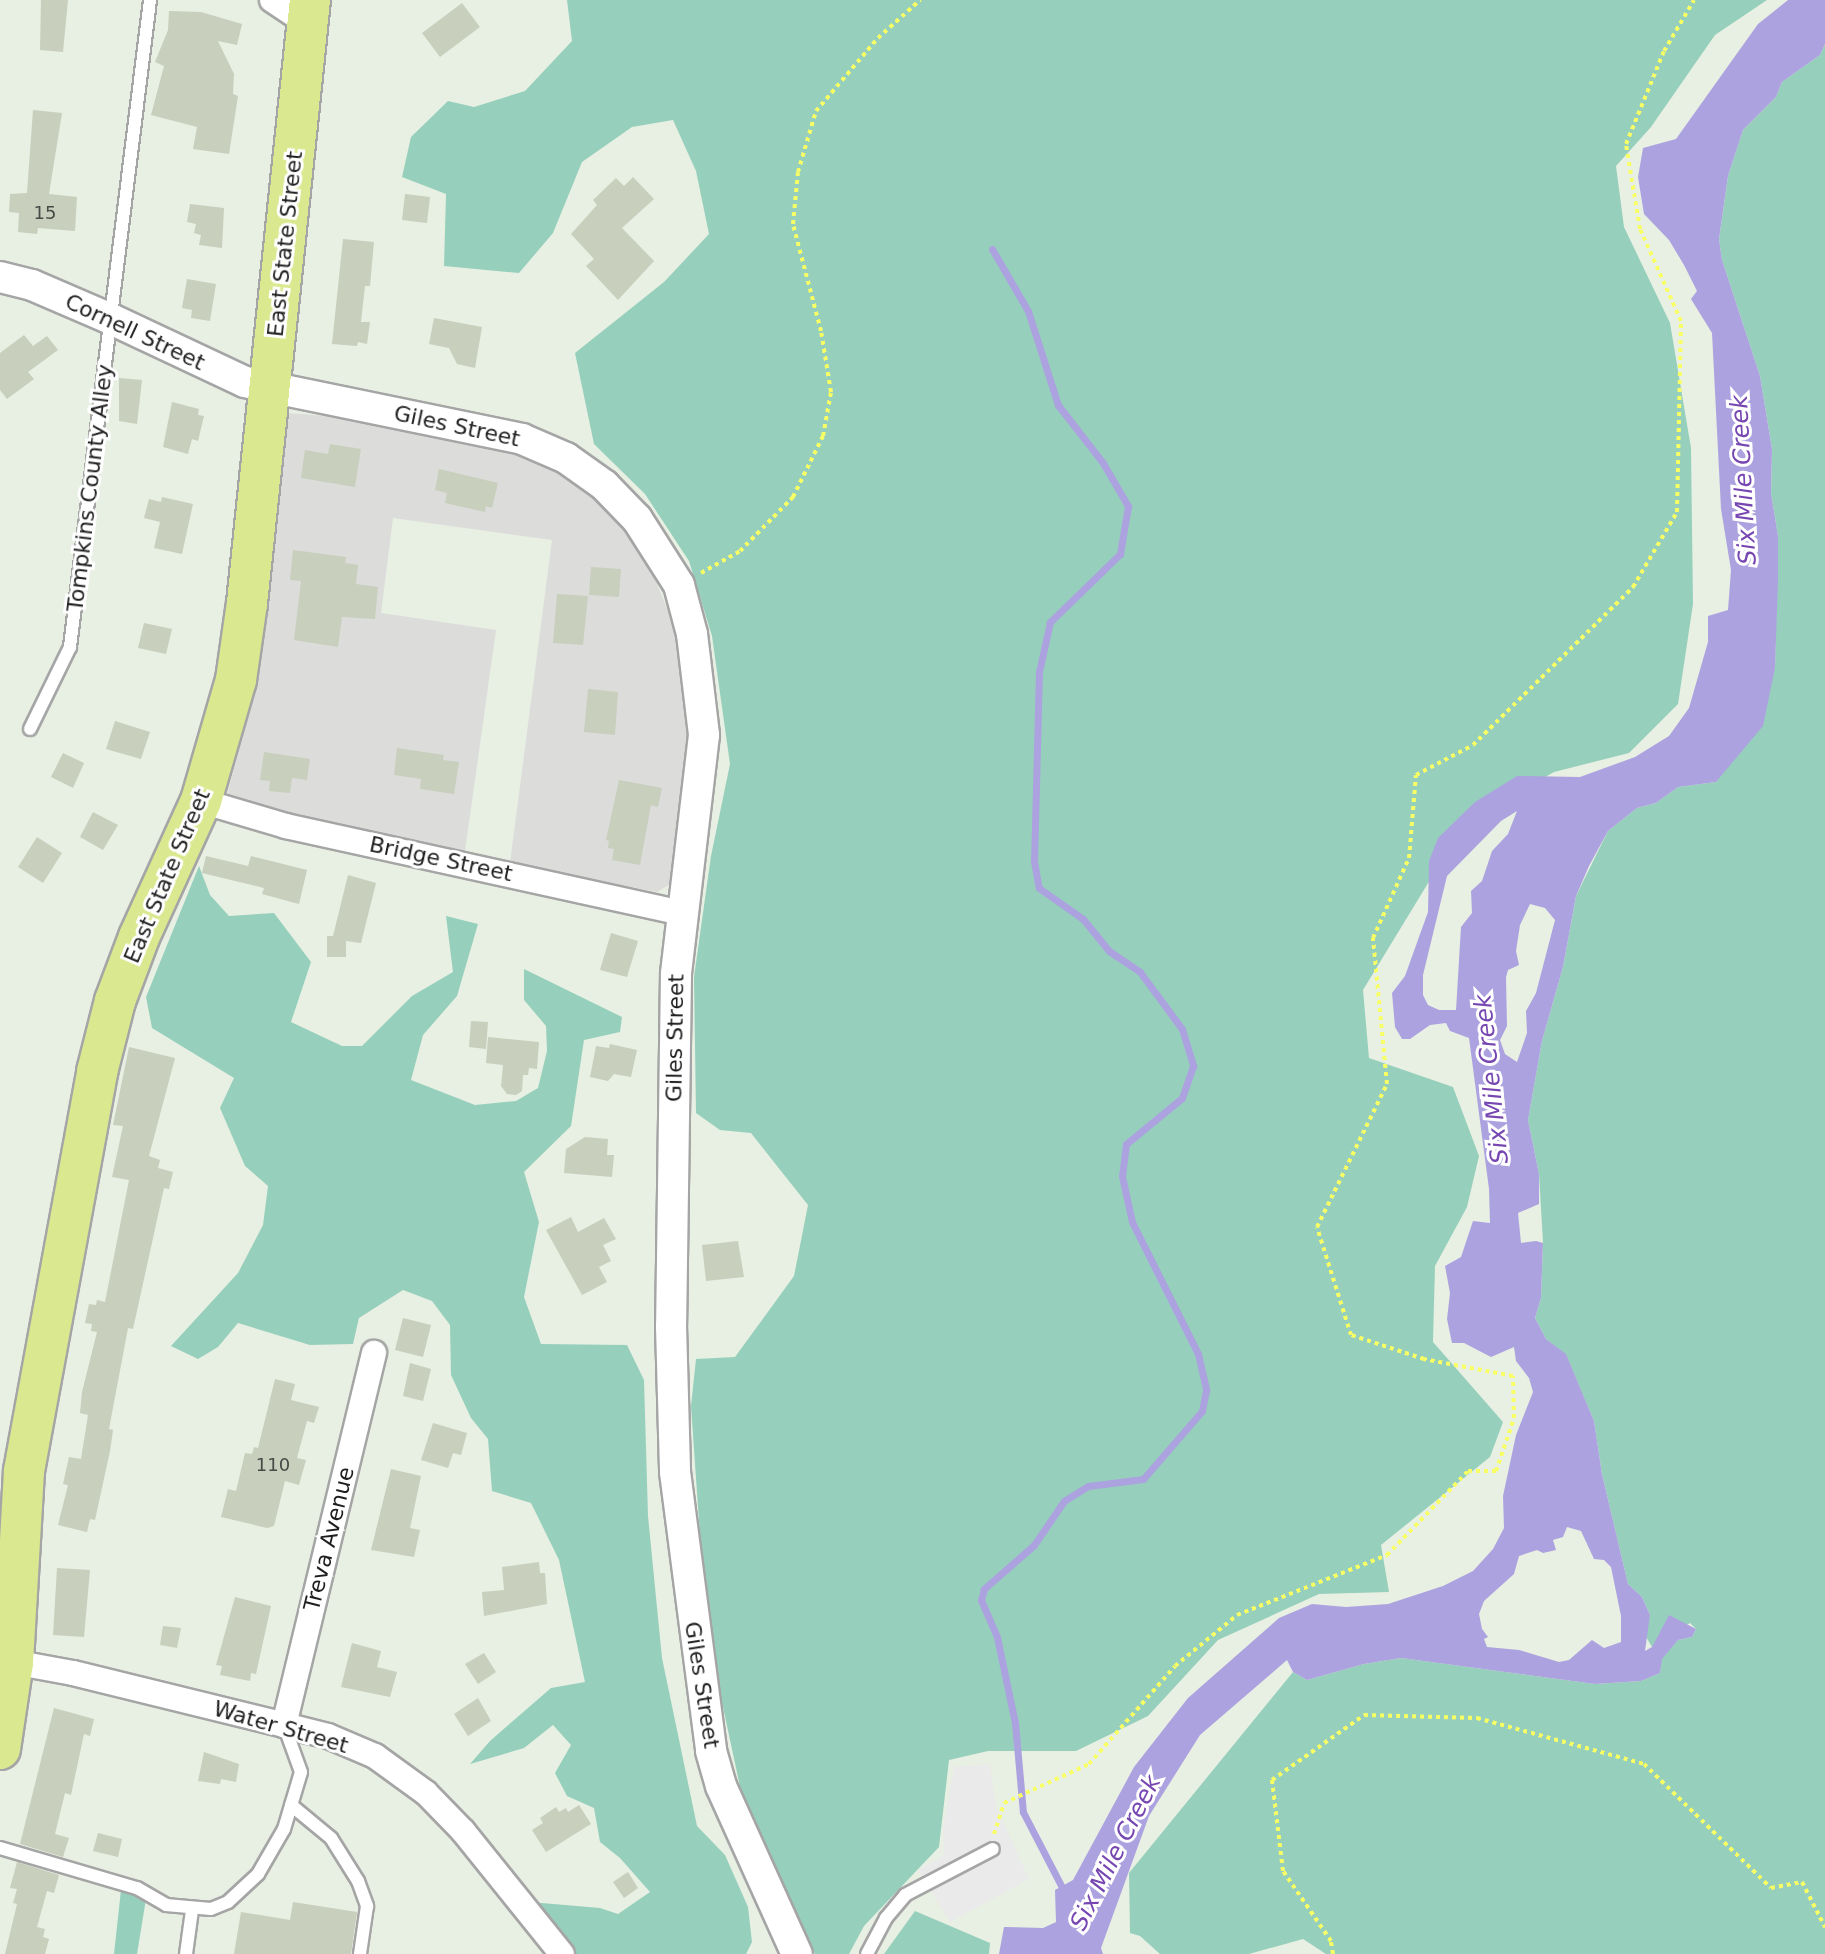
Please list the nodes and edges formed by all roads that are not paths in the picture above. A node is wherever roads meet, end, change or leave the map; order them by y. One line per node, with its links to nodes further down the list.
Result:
1 (150, 0): 5 (lane, Tompkins County Alley)
2 (272, 0): 3 (street)
3 (309, 12): 6 (highway, East State Street)
4 (0, 277): 5 (street, Cornell Street)
5 (111, 319): 6 (street, Cornell Street); 7 (lane, Tompkins County Alley)
6 (269, 389): 8 (highway, East State Street); 9 (street, Giles Street)
7 (30, 729)
8 (201, 801): 9 (street, Bridge Street); 11 (highway, East State Street)
9 (682, 913): 18 (street, Giles Street)
10 (374, 1353): 12 (street, Treva Avenue)
11 (13, 1662): 12 (street, Water Street); 13 (highway, East State Street)
12 (284, 1725): 14 (lane); 21 (street, Water Street)
13 (0, 1749)
14 (291, 1805): 17 (lane); 20 (lane)
15 (0, 1848): 17 (lane)
16 (993, 1849): 22 (lane)
17 (192, 1910): 19 (lane)
18 (792, 1951)
19 (186, 1954)
20 (360, 1954)
21 (562, 1954)
22 (867, 1954)

